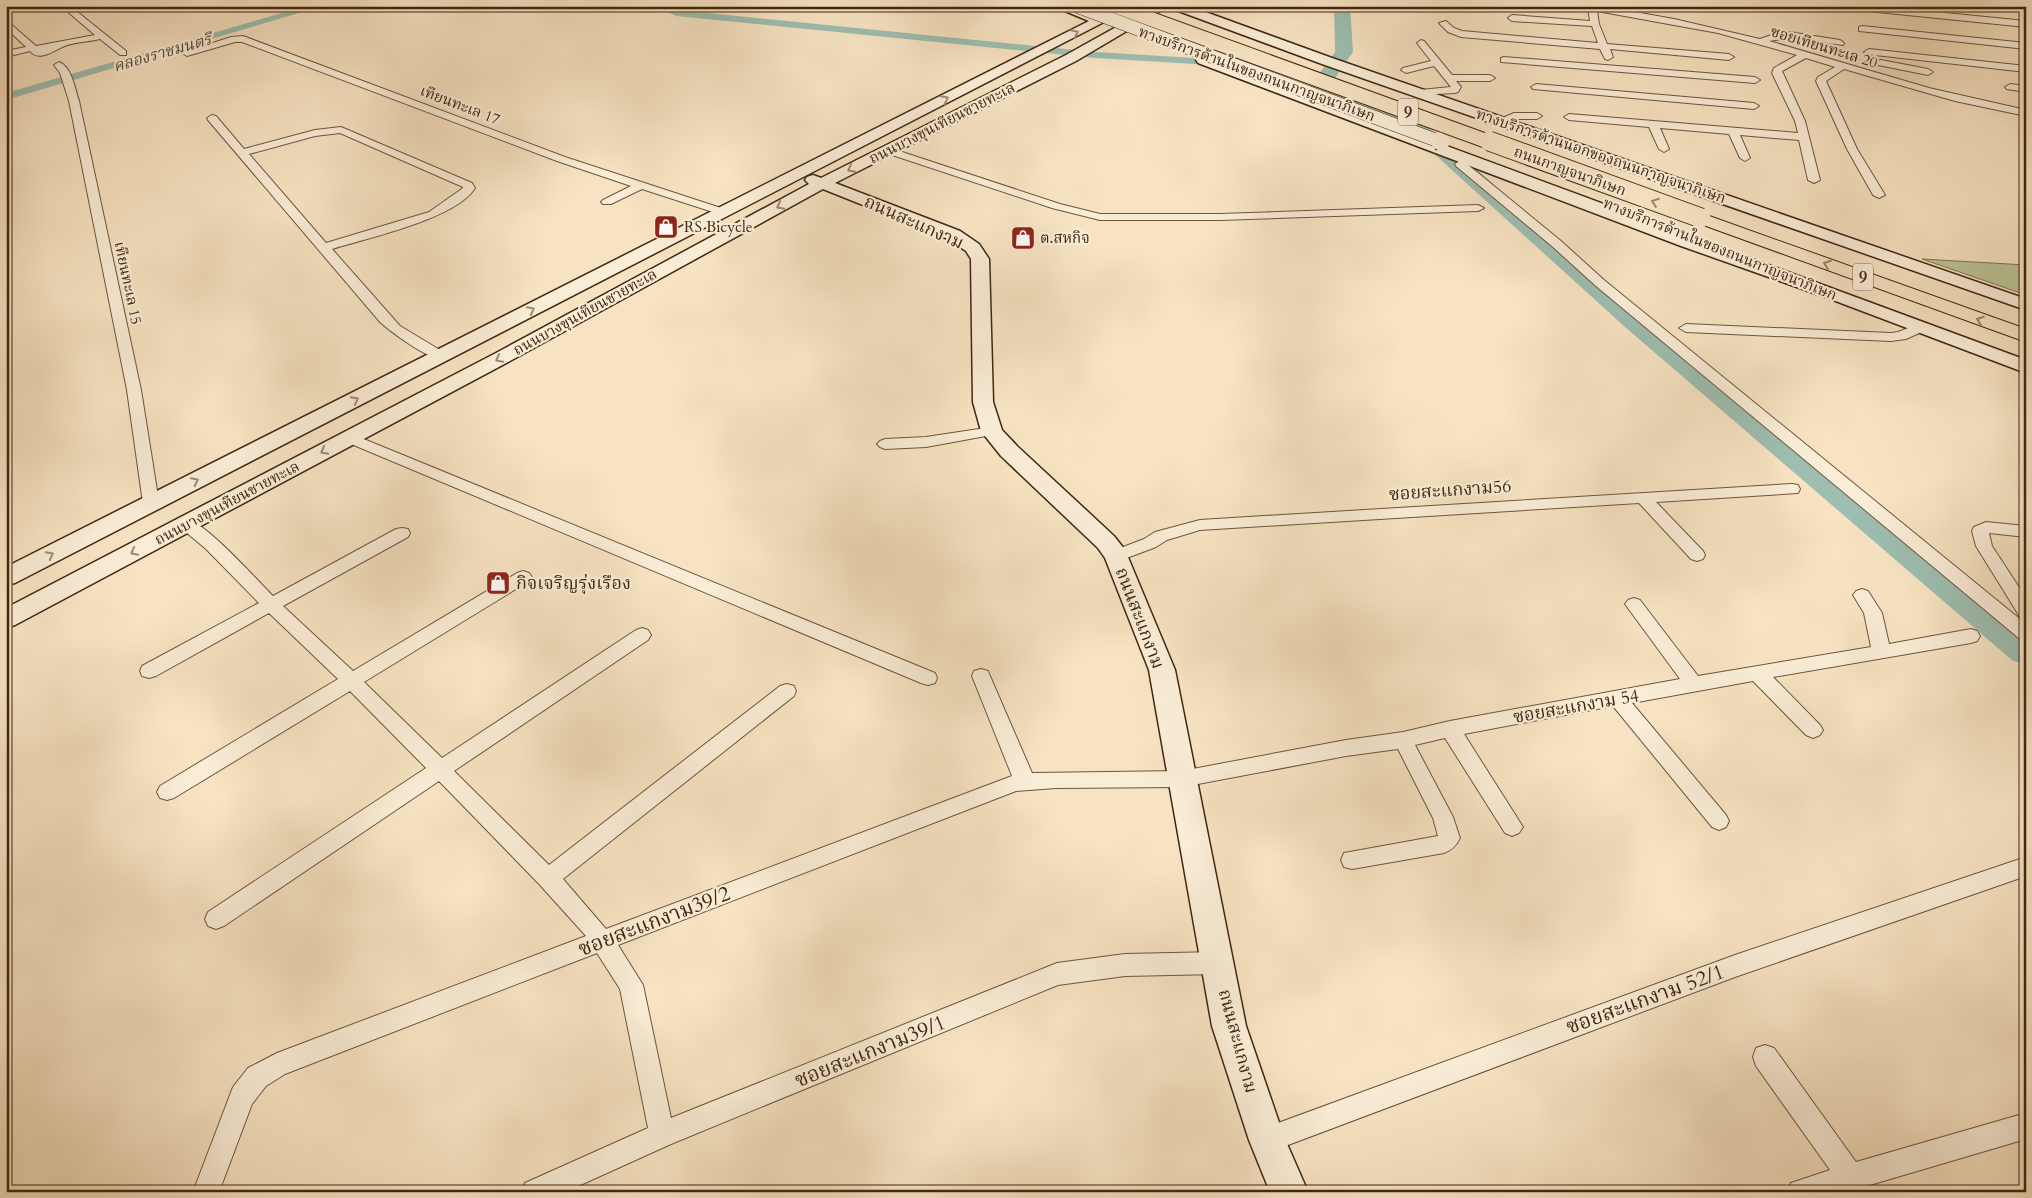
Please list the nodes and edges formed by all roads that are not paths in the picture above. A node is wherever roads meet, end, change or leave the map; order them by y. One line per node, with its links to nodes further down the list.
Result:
1 (26, 6): 14 (street)
2 (65, 6): 23 (street)
3 (1059, 6): 16 (main road)
4 (1076, 6): 65 (main road, ทางบริการด้านในของถนนกาญจนาภิเษก, bridge)
5 (1091, 6): 13 (main road)
6 (1129, 6): 13 (main road, ถนนบางขุนเทียนชายทะเล)
7 (1146, 6): 82 (highway, ถนนกาญจนาภิเษก / 9)
8 (1164, 6): 17 (main road, ถนนบางขุนเทียนชายทะเล)
9 (1177, 6): 53 (main road, ทางบริการด้านนอกของถนนกาญจนาภิเษก)
10 (1848, 6): 11 (street)
11 (1852, 6): 21 (street); 25 (street)
12 (1588, 7): 20 (street); 24 (street, ซอยเทียนทะเล 20)
13 (1114, 10): 16 (main road, ถนนบางขุนเทียนชายทะเล); 85 (highway, ถนนกาญจนาภิเษก / 9, one-way to 13, bridge)
14 (6, 11)
15 (1512, 18): 20 (street)
16 (1099, 21): 71 (main road, ถนนบางขุนเทียนชายทะเล, one-way to 16)
17 (1134, 22): 22 (main road, ถนนบางขุนเทียนชายทะเล); 38 (main road)
18 (6, 23): 30 (street)
19 (1443, 23): 29 (street)
20 (1595, 24): 29 (street)
21 (2026, 24)
22 (1122, 30): 38 (main road); 67 (main road, ถนนบางขุนเทียนชายทะเล)
23 (102, 36): 31 (street); 32 (street)
24 (1761, 41): 27 (street); 35 (street, ซอยเทียนทะเล 20)
25 (1864, 41): 28 (street); 41 (street); 43 (street); 44 (street)
26 (1421, 43): 39 (street)
27 (1840, 43)
28 (2026, 46)
29 (1605, 47): 36 (street); 46 (street)
30 (34, 50): 31 (street); 34 (street); 45 (street)
31 (60, 51): 45 (street)
32 (123, 52)
33 (187, 53): 74 (street, เทียนทะเล 17)
34 (6, 54)
35 (1804, 55): 40 (street, ซอยเทียนทะเล 20); 64 (street)
36 (1729, 57)
37 (1504, 60): 46 (street)
38 (1224, 62): 63 (main road); 63 (main road)
39 (1435, 63): 42 (street); 47 (street)
40 (1841, 66): 43 (street, ซอยเทียนทะเล 20); 75 (street)
41 (2026, 69)
42 (1406, 70)
43 (1853, 70): 56 (street, ซอยเทียนทะเล 20)
44 (1928, 72)
45 (64, 73): 93 (street, เทียนทะเล 15)
46 (1616, 77): 49 (street); 55 (street)
47 (1448, 78): 48 (street); 53 (street)
48 (1490, 78)
49 (1755, 80)
50 (1536, 88): 55 (street)
51 (2010, 88): 52 (street)
52 (2026, 90)
53 (1420, 93): 60 (main road, ทางบริการด้านนอกของถนนกาญจนาภิเษก)
54 (1754, 106): 55 (street)
55 (1629, 109): 58 (street); 61 (street)
56 (2026, 113)
57 (1537, 116): 60 (street)
58 (1569, 117)
59 (212, 118): 68 (street)
60 (1501, 121): 81 (main road, ทางบริการด้านนอกของถนนกาญจนาภิเษก)
61 (1653, 124): 62 (street); 66 (street)
62 (1733, 131): 64 (street); 69 (street)
63 (1421, 135): 65 (main road); 80 (main road)
64 (1805, 136): 72 (street)
65 (1444, 147): 70 (main road); 80 (main road, ทางบริการด้านในของถนนกาญจนาภิเษก)
66 (1664, 149)
67 (887, 150): 73 (main road, ถนนบางขุนเทียนชายทะเล, one-way to 73); 77 (street)
68 (243, 152): 79 (street); 79 (street)
69 (1745, 158)
70 (1465, 160): 80 (main road); 106 (street)
71 (797, 174): 73 (main road, ถนนสะแกงาม); 78 (main road, ถนนบางขุนเทียนชายทะเล)
72 (1814, 180)
73 (823, 183): 88 (main road, ถนนสะแกงาม); 89 (main road, ถนนบางขุนเทียนชายทะเล, one-way to 89)
74 (639, 186): 76 (street); 78 (street, เทียนทะเล 17)
75 (1879, 195)
76 (606, 202)
77 (1478, 208)
78 (723, 212): 86 (main road, ถนนบางขุนเทียนชายทะเล, one-way to 78)
79 (324, 248): 86 (street)
80 (1834, 294): 83 (main road, ทางบริการด้านในของถนนกาญจนาภิเษก)
81 (2026, 305)
82 (2026, 319)
83 (1921, 327): 84 (street); 87 (main road, ทางบริการด้านในของถนนกาญจนาภิเษก)
84 (1686, 328)
85 (2026, 336)
86 (440, 356): 93 (main road, ถนนบางขุนเทียนชายทะเล, one-way to 86)
87 (2026, 367)
88 (992, 431): 90 (street); 98 (main road, ถนนสะแกงาม)
89 (349, 438): 94 (main road, ถนนบางขุนเทียนชายทะเล, one-way to 94); 113 (street)
90 (885, 444)
91 (1792, 489): 92 (street, ซอยสะแกงาม56)
92 (1644, 499): 97 (street); 98 (street, ซอยสะแกงาม56)
93 (151, 503): 99 (main road, ถนนบางขุนเทียนชายทะเล, one-way to 93)
94 (187, 524): 102 (street); 105 (main road, ถนนบางขุนเทียนชายทะเล, one-way to 105)
95 (2026, 532): 104 (street)
96 (402, 533): 102 (street)
97 (1697, 555)
98 (1116, 556): 122 (main road, ถนนสะแกงาม)
99 (6, 577)
100 (523, 577): 114 (street)
101 (1862, 594): 109 (street)
102 (271, 604): 110 (street); 114 (street)
103 (1634, 604): 115 (street)
104 (2026, 612)
105 (6, 619)
106 (2026, 634)
107 (642, 635): 121 (street)
108 (1972, 636): 109 (street, ซอยสะแกงาม 54)
109 (1881, 651): 111 (street, ซอยสะแกงาม 54)
110 (149, 671)
111 (1757, 673): 115 (street, ซอยสะแกงาม 54); 119 (street)
112 (982, 676): 123 (street)
113 (928, 678)
114 (352, 680): 121 (street); 124 (street)
115 (1694, 684): 117 (street, ซอยสะแกงาม 54)
116 (787, 690): 129 (street)
117 (1617, 698): 118 (street, ซอยสะแกงาม 54); 125 (street)
118 (1450, 729): 120 (street, ซอยสะแกงาม 54); 126 (street)
119 (1813, 730)
120 (1403, 740): 122 (street, ซอยสะแกงาม 54); 127 (street)
121 (439, 769): 129 (street); 130 (street)
122 (1182, 779): 123 (street, ซอยสะแกงาม39/2); 132 (main road, ถนนสะแกงาม)
123 (1025, 782): 131 (street, ซอยสะแกงาม39/2)
124 (167, 792)
125 (1719, 822)
126 (1512, 827)
127 (1352, 860)
128 (2026, 866): 136 (street, ซอยสะแกงาม 52/1)
129 (548, 878): 131 (street)
130 (216, 919)
131 (601, 942): 135 (street); 138 (street, ซอยสะแกงาม39/2)
132 (1218, 963): 135 (street, ซอยสะแกงาม39/1); 136 (main road, ถนนสะแกงาม)
133 (1765, 1058): 137 (street)
134 (2026, 1126): 137 (street)
135 (662, 1135): 139 (street, ซอยสะแกงาม39/1)
136 (1267, 1140): 140 (main road, ถนนสะแกงาม)
137 (1852, 1177): 141 (street)
138 (206, 1192)
139 (534, 1192)
140 (1289, 1192)
141 (1800, 1192)

